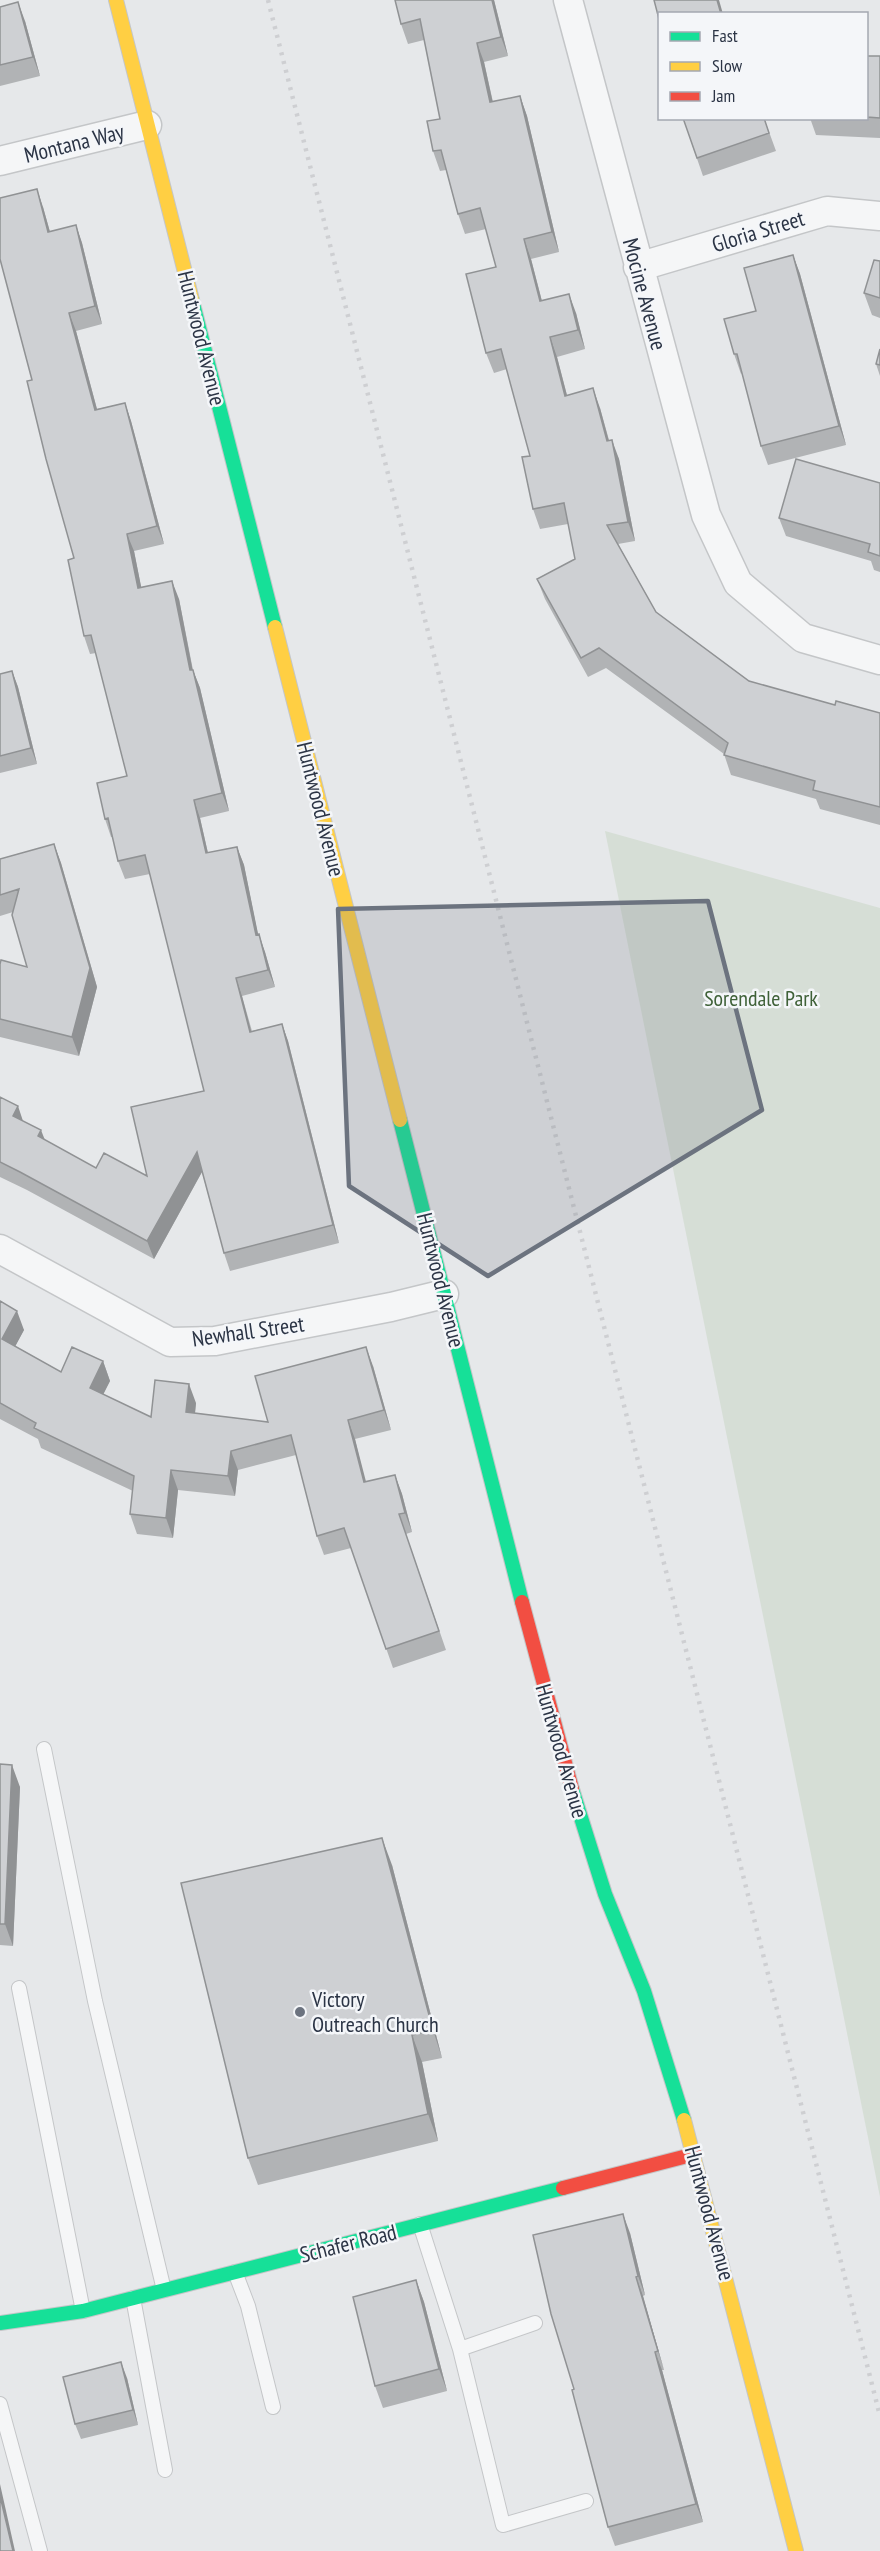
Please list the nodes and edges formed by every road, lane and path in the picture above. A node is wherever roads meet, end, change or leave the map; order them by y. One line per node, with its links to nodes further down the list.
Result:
1 (116, 0): 3 (street, Huntwood Avenue)
2 (568, 0): 6 (street, Mocine Avenue)
3 (147, 125): 4 (street, Montana Way); 9 (street, Huntwood Avenue)
4 (0, 161)
5 (880, 216): 6 (street, Gloria Street)
6 (638, 267): 7 (street, Mocine Avenue)
7 (880, 660)
8 (0, 1249): 9 (street, Newhall Street)
9 (444, 1294): 12 (street, Huntwood Avenue)
10 (44, 1749): 15 (lane)
11 (20, 1988): 17 (lane)
12 (695, 2154): 13 (street, Schafer Road); 26 (street, Huntwood Avenue)
13 (420, 2224): 14 (street, Schafer Road); 20 (lane)
14 (235, 2272): 15 (street, Schafer Road); 22 (lane)
15 (164, 2290): 16 (street, Schafer Road)
16 (133, 2298): 17 (street, Schafer Road); 23 (lane)
17 (83, 2311): 18 (street, Schafer Road)
18 (0, 2323)
19 (535, 2323): 20 (lane)
20 (460, 2349): 24 (lane)
21 (0, 2404): 25 (lane)
22 (273, 2407)
23 (165, 2470)
24 (586, 2501)
25 (40, 2551)
26 (796, 2551)

